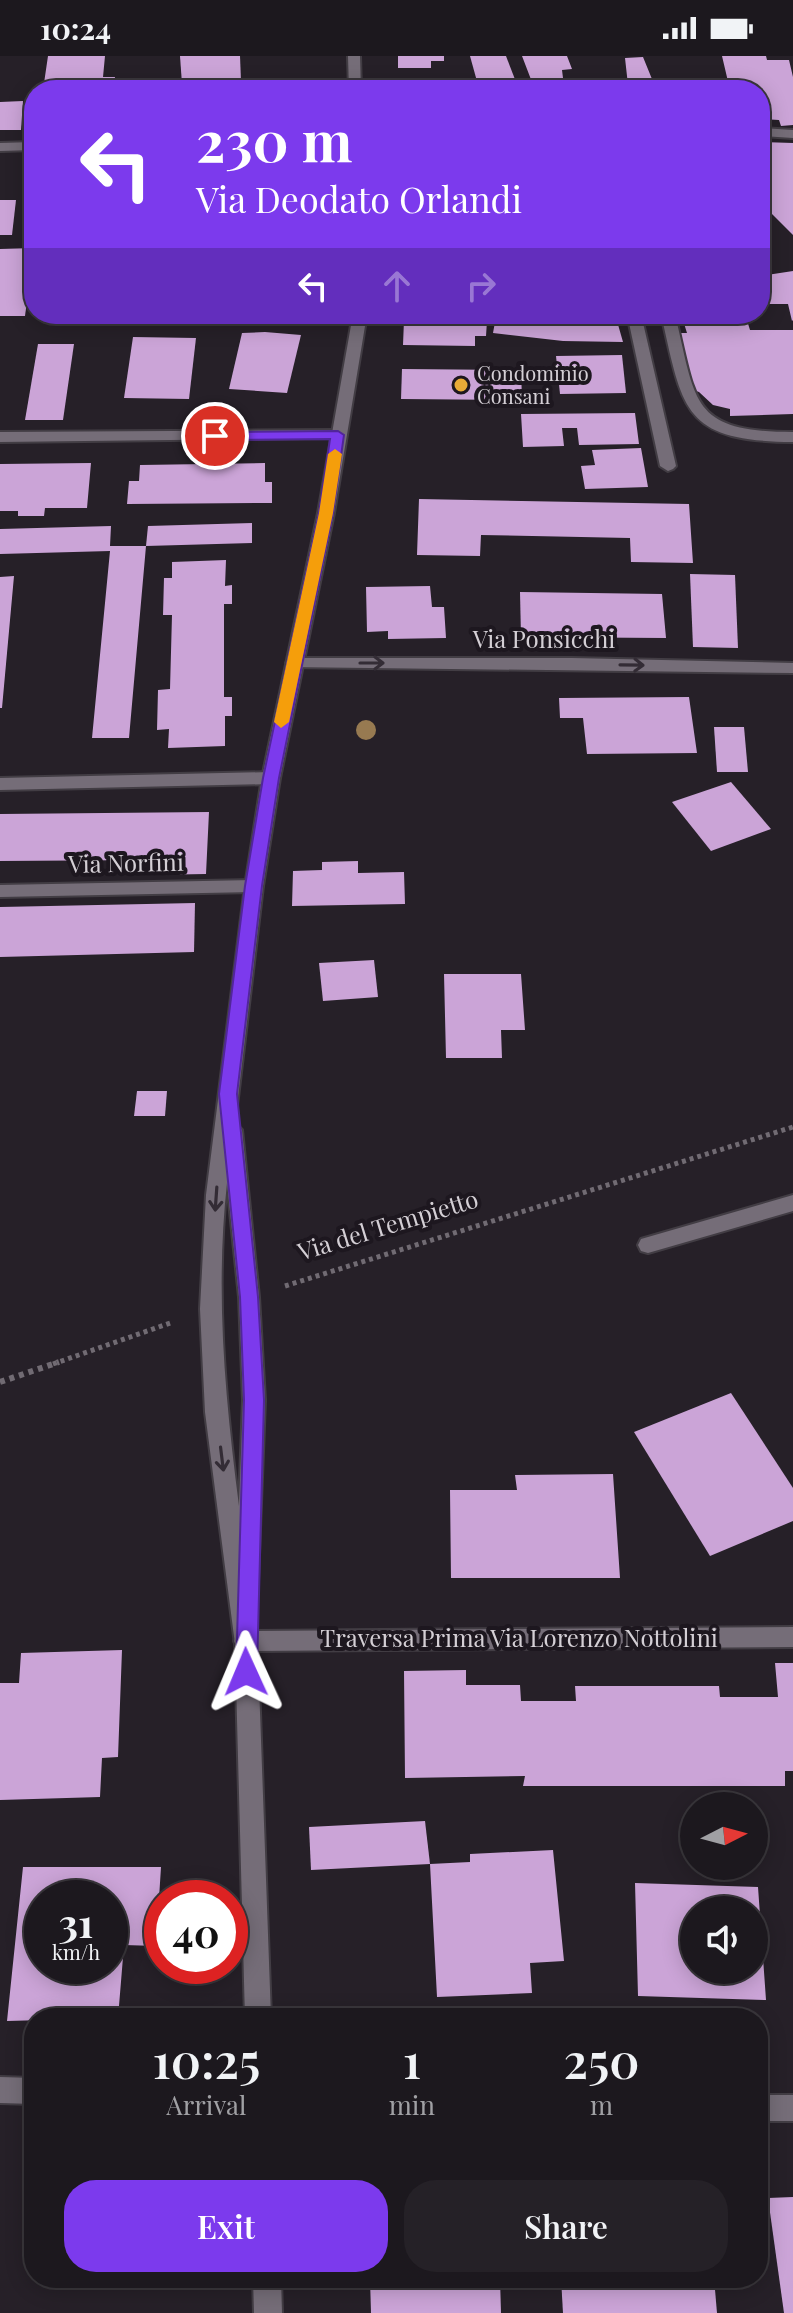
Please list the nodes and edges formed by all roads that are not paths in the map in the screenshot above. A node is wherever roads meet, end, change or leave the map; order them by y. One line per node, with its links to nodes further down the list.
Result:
1 (354, 56): 2 (street)
2 (355, 80)
3 (770, 133): 4 (street)
4 (793, 134)
5 (24, 146): 6 (street)
6 (0, 147)
7 (358, 324): 10 (street)
8 (636, 324): 13 (street)
9 (671, 324): 12 (street)
10 (338, 435): 11 (street); 14 (street)
11 (0, 437)
12 (793, 437)
13 (668, 466)
14 (294, 663): 15 (street, Via Ponsicchi, one-way to 15); 16 (street)
15 (793, 668)
16 (271, 778): 17 (street); 18 (street)
17 (0, 784)
18 (254, 886): 19 (street, Via Norfini); 20 (street)
19 (0, 891)
20 (228, 1094): 24 (street); 24 (street, one-way to 24)
21 (793, 1203): 22 (street)
22 (648, 1245)
23 (793, 1637): 24 (street, Traversa Prima Via Lorenzo Nottolini)
24 (245, 1641): 25 (street)
25 (258, 2008)
26 (0, 2090): 27 (street)
27 (24, 2091)
28 (768, 2108): 29 (street)
29 (793, 2108)
30 (267, 2288): 31 (street)
31 (268, 2313)

